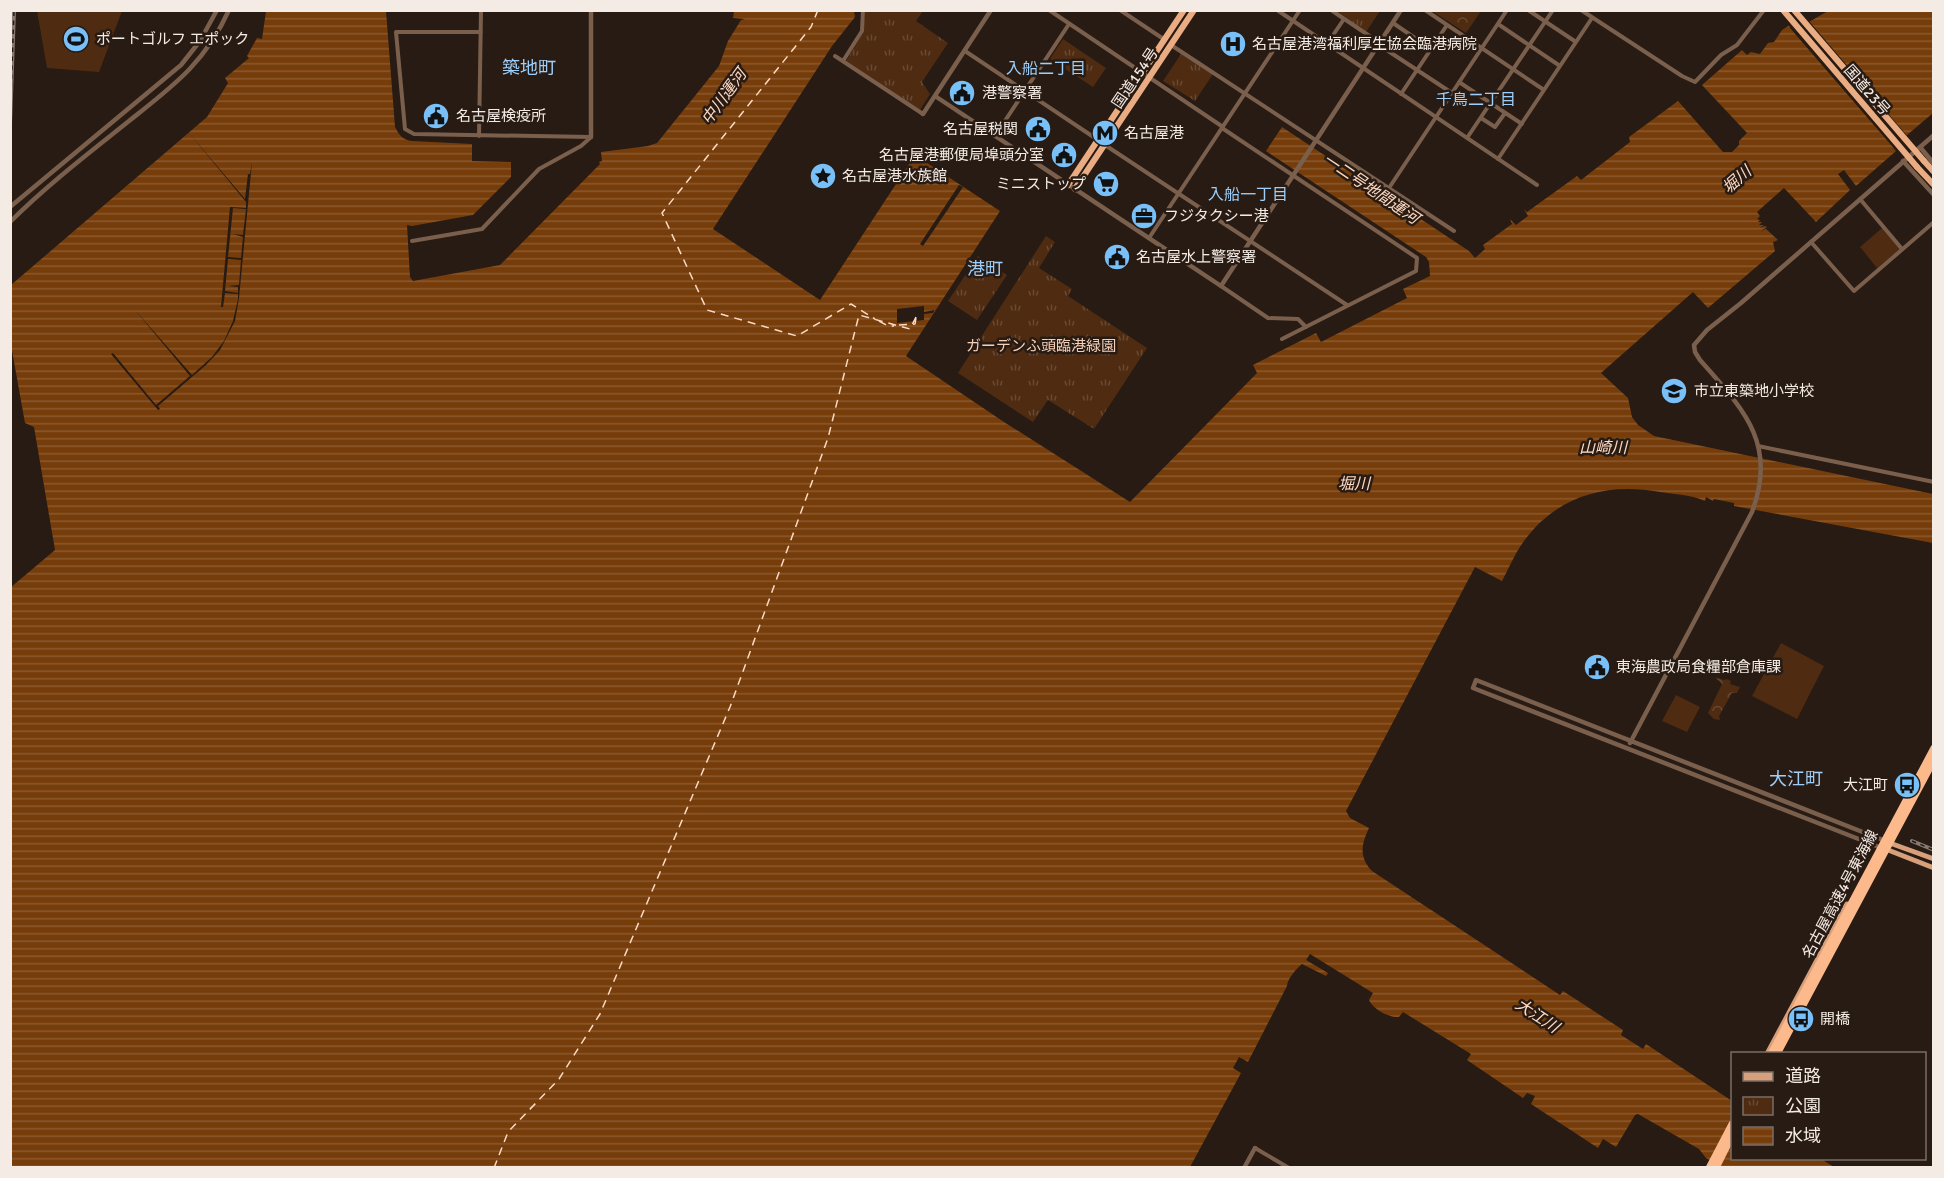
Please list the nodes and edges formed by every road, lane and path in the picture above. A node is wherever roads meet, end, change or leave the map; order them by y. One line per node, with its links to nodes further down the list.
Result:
1 (218, 10): 86 (street)
2 (229, 10): 87 (street)
3 (481, 10): 32 (street)
4 (863, 10): 43 (street)
5 (991, 10): 41 (street)
6 (1049, 10): 29 (street)
7 (1120, 10): 23 (street)
8 (1184, 10): 33 (highway, 国道154号)
9 (1194, 10): 37 (highway, 国道154号)
10 (1277, 10): 26 (street)
11 (1300, 10): 26 (street)
12 (1401, 10): 28 (street)
13 (1425, 10): 31 (street)
14 (1507, 10): 30 (street)
15 (1528, 10): 27 (street)
16 (1553, 10): 27 (street)
17 (1581, 10): 24 (street)
18 (1764, 10): 24 (street)
19 (1783, 10): 80 (highway, 国道23号, bridge)
20 (1794, 10): 76 (highway, 国道23号, bridge)
21 (590, 11): 67 (street)
22 (1333, 11): 25 (street)
23 (1127, 12): 33 (street)
24 (1592, 18): 34 (street)
25 (1344, 19): 35 (street); 36 (street)
26 (1293, 21): 35 (street); 53 (street)
27 (1545, 22): 34 (street); 38 (street)
28 (1393, 23): 36 (street); 40 (street)
29 (1069, 24): 48 (street); 52 (street)
30 (1498, 24): 38 (street); 39 (street)
31 (1447, 25): 39 (street); 40 (street)
32 (481, 32): 65 (street); 65 (street)
33 (1165, 40): 48 (highway, 国道154号)
34 (1576, 42): 44 (street)
35 (1327, 44): 45 (street)
36 (1379, 44): 45 (street); 47 (street)
37 (1171, 45): 49 (highway, 国道154号); 53 (street)
38 (1530, 45): 44 (street); 46 (street)
39 (1482, 48): 46 (street); 50 (street)
40 (1431, 49): 47 (street)
41 (965, 51): 52 (street); 56 (street)
42 (835, 56): 43 (street)
43 (843, 61): 59 (street)
44 (1560, 66): 51 (street)
45 (1364, 68): 55 (street); 70 (street)
46 (1514, 69): 51 (street); 57 (street)
47 (1417, 70): 54 (street); 55 (street)
48 (1143, 72): 49 (street); 69 (highway, 国道154号)
49 (1150, 78): 63 (street); 71 (highway, 国道154号)
50 (1459, 82): 54 (street); 57 (street)
51 (1544, 90): 62 (street)
52 (1024, 91): 66 (street); 69 (street)
53 (1245, 93): 63 (street); 70 (street)
54 (1452, 93): 60 (street)
55 (1401, 94): 60 (street)
56 (935, 96): 59 (street); 66 (street)
57 (1491, 104): 58 (street); 61 (street)
58 (1504, 113): 61 (street); 62 (street)
59 (923, 114)
60 (1436, 117): 68 (street); 81 (street)
61 (1481, 118): 68 (street)
62 (1522, 124): 73 (street)
63 (1222, 127): 77 (street); 83 (street)
64 (1934, 135): 72 (street)
65 (479, 136): 67 (street)
66 (994, 136): 78 (street)
67 (591, 137): 91 (street)
68 (1467, 138): 73 (street)
69 (1098, 140): 78 (highway, 国道154号)
70 (1315, 142): 77 (street); 81 (street)
71 (1105, 145): 82 (highway, 国道154号); 83 (street)
72 (1920, 147): 74 (street); 75 (street)
73 (1498, 159): 79 (street)
74 (1903, 161): 84 (street); 85 (street)
75 (1934, 164)
76 (1934, 172)
77 (1294, 173): 92 (street); 96 (street)
78 (1068, 185): 82 (street)
79 (1537, 185)
80 (1934, 185)
81 (1389, 188): 89 (street)
82 (1075, 189): 90 (street)
83 (1178, 193): 90 (street); 92 (street)
84 (1934, 195)
85 (1860, 199): 93 (street); 94 (street)
86 (10, 207)
87 (10, 222)
88 (1934, 222): 94 (street)
89 (1454, 231)
90 (1149, 238): 95 (street)
91 (412, 241)
92 (1251, 241): 95 (street); 96 (street)
93 (1810, 242): 94 (street); 99 (street)
94 (1902, 249)
95 (1221, 286): 97 (street)
96 (1347, 305): 97 (street)
97 (1306, 327): 98 (street)
98 (1282, 339)
99 (1758, 446): 100 (street); 101 (street)
100 (1934, 482)
101 (1631, 741): 102 (street); 102 (street); 105 (street)
102 (1627, 748): 106 (street)
103 (1934, 748): 109 (highway, 名古屋高速4号東海線, bridge)
104 (1934, 760): 112 (highway, 名古屋高速4号東海線, bridge)
105 (1885, 841): 106 (main road); 107 (main road)
106 (1881, 848): 108 (main road); 110 (main road); 111 (main road)
107 (1934, 859)
108 (1934, 868)
109 (1770, 1052)
110 (1770, 1052)
111 (1779, 1052)
112 (1779, 1052)
113 (1731, 1121): 120 (main road)
114 (1731, 1126): 120 (highway)
115 (1731, 1137): 120 (highway)
116 (1731, 1142): 120 (main road)
117 (1255, 1148): 118 (street); 119 (street)
118 (1244, 1167)
119 (1289, 1167)
120 (1711, 1167)

